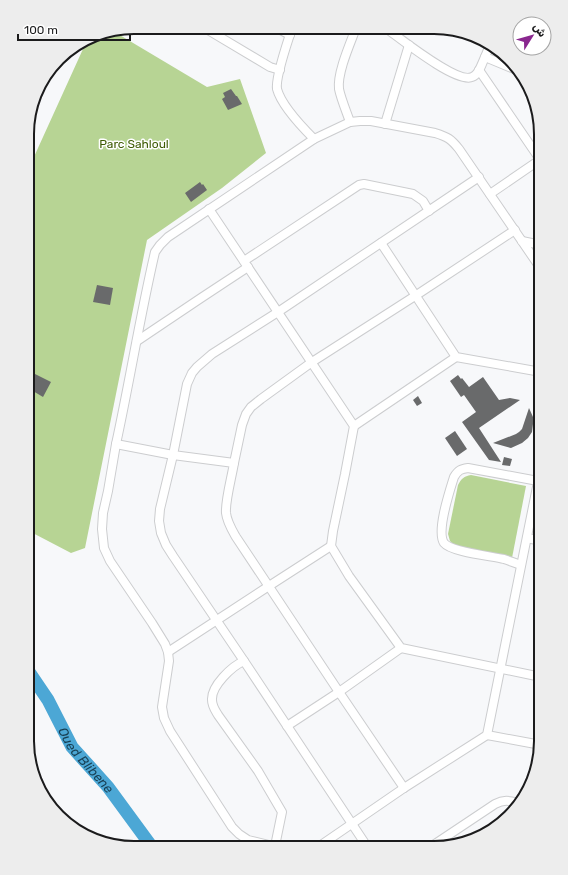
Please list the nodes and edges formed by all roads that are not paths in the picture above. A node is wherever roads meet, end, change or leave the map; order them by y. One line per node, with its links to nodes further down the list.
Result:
1 (215, 34): 9 (street)
2 (290, 34): 9 (street)
3 (354, 34): 11 (street)
4 (394, 34): 5 (street)
5 (409, 45): 10 (street); 12 (street)
6 (488, 50): 7 (street)
7 (485, 57): 8 (street); 10 (street)
8 (508, 66)
9 (280, 70): 13 (street)
10 (479, 70): 14 (street)
11 (350, 122): 12 (street); 13 (street)
12 (385, 124): 16 (street)
13 (314, 139): 18 (street)
14 (534, 150)
15 (534, 165): 17 (street)
16 (479, 177): 17 (street); 19 (street)
17 (490, 194): 20 (street)
18 (209, 209): 25 (street); 28 (street)
19 (429, 211): 22 (street); 25 (street)
20 (515, 230): 21 (street); 26 (street)
21 (522, 241): 23 (street); 24 (street)
22 (381, 243): 26 (street); 27 (street)
23 (534, 244)
24 (534, 259)
25 (246, 264): 27 (street); 28 (street)
26 (415, 296): 29 (street); 30 (street)
27 (278, 312): 30 (street); 34 (street)
28 (137, 341): 33 (street)
29 (456, 357): 31 (street); 32 (street)
30 (312, 362): 32 (street); 35 (street)
31 (534, 371)
32 (354, 426): 40 (street)
33 (116, 444): 34 (street); 45 (street)
34 (173, 455): 35 (street); 43 (street)
35 (234, 463): 42 (street)
36 (534, 480): 41 (street)
37 (534, 518): 38 (street)
38 (527, 538): 39 (street); 41 (street)
39 (534, 540)
40 (331, 546): 42 (street); 44 (street)
41 (521, 566): 47 (street)
42 (269, 586): 43 (street); 49 (street)
43 (216, 620): 45 (street); 46 (street)
44 (401, 648): 47 (street); 49 (street)
45 (168, 652): 56 (street)
46 (244, 661): 50 (street); 57 (street)
47 (500, 669): 48 (street); 51 (street)
48 (534, 676)
49 (339, 692): 50 (street); 53 (street)
50 (287, 726): 55 (street)
51 (487, 734): 52 (street); 53 (street)
52 (534, 744)
53 (404, 788): 55 (street)
54 (513, 801): 60 (street)
55 (352, 824): 58 (street); 59 (street)
56 (252, 841)
57 (279, 841)
58 (327, 841)
59 (363, 841)
60 (440, 841)

